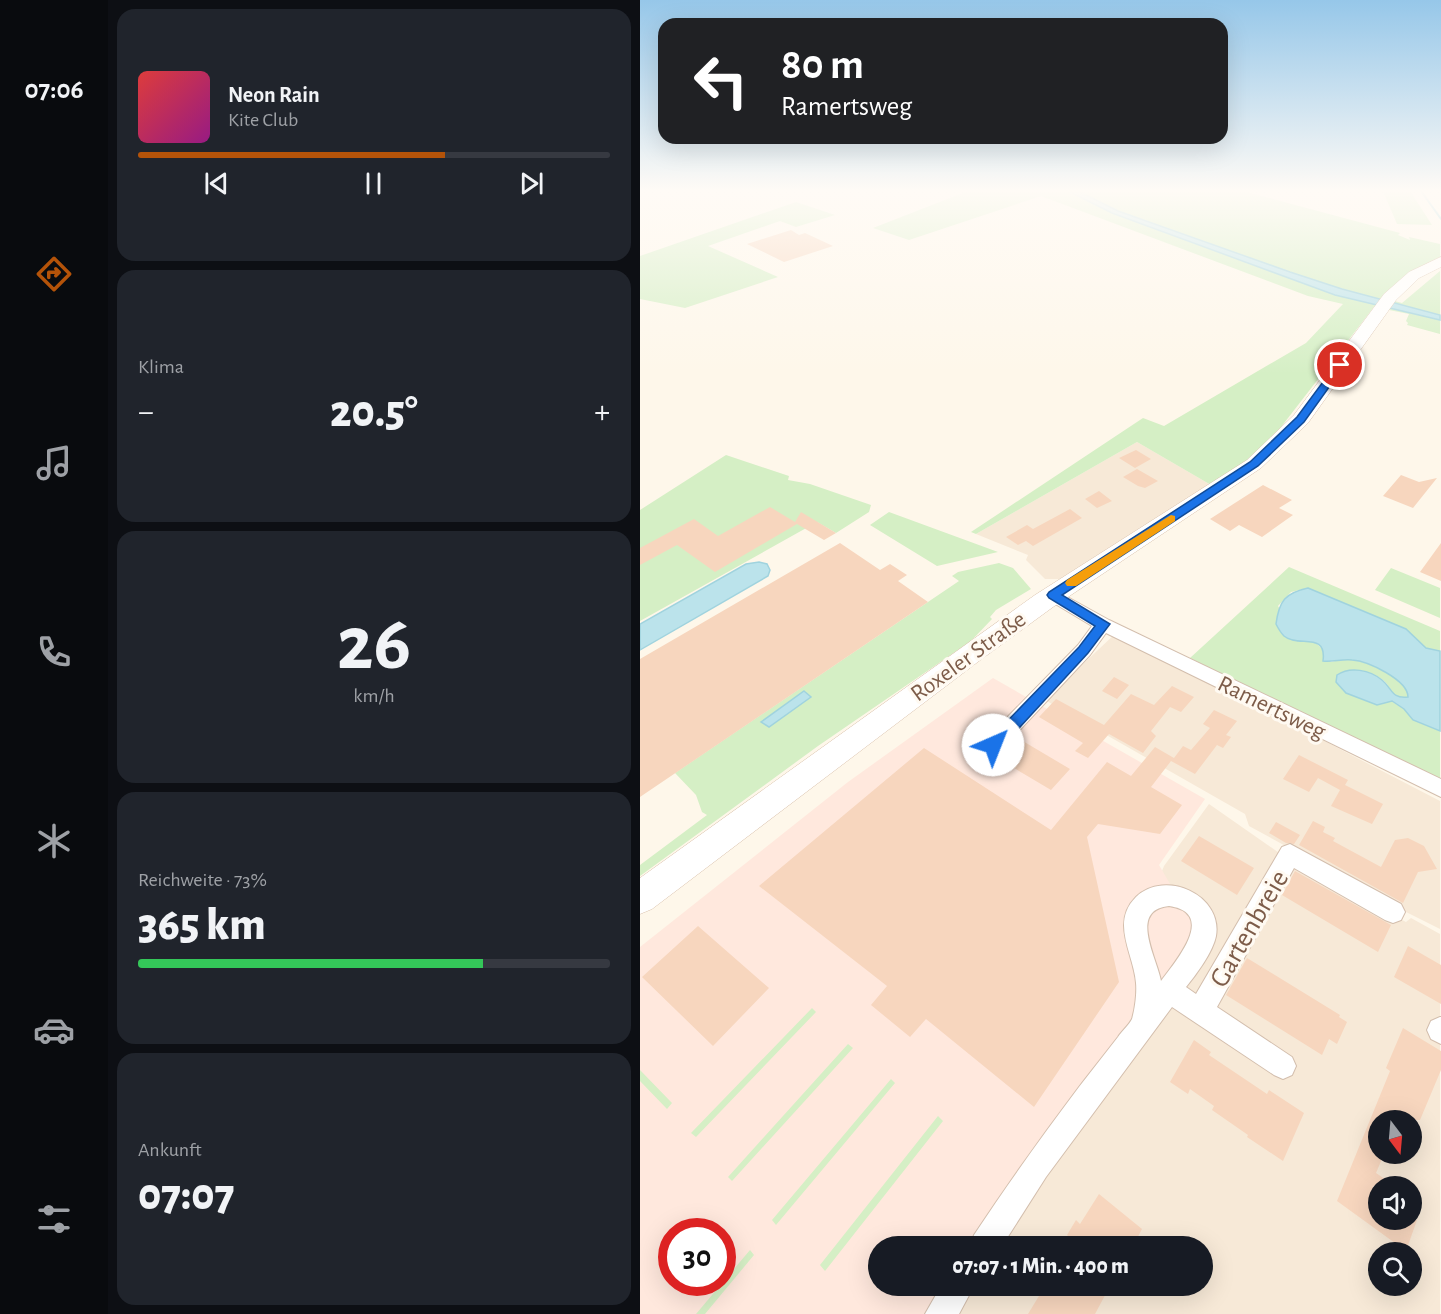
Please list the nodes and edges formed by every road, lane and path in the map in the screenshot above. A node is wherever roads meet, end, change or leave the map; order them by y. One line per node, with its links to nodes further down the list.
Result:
1 (1441, 261): 2 (main road, Roxeler Straße)
2 (1053, 595): 3 (street, Ramertsweg); 6 (main road, Roxeler Straße)
3 (1103, 624): 4 (street); 5 (street, Ramertsweg)
4 (993, 745)
5 (1441, 789)
6 (640, 898)
7 (1393, 912): 9 (street, Gartenbreie)
8 (1170, 991): 9 (street, Gartenbreie); 10 (street, Gartenbreie); 10 (street, Gartenbreie)
9 (1200, 1012): 11 (street, Gartenbreie)
10 (1144, 1021): 12 (street, Gartenbreie)
11 (1283, 1066)
12 (991, 1236)
13 (952, 1296): 14 (street)
14 (940, 1314)

